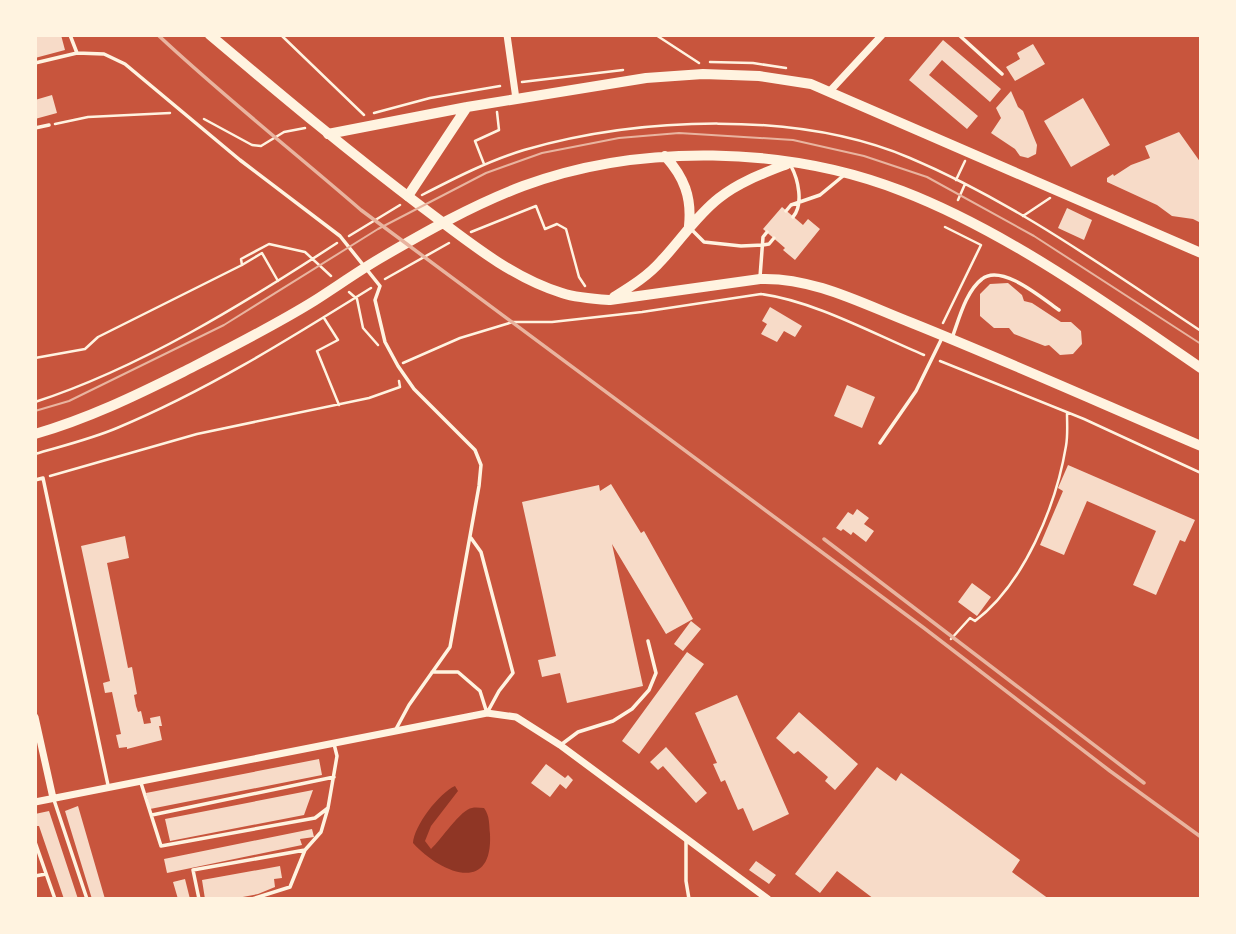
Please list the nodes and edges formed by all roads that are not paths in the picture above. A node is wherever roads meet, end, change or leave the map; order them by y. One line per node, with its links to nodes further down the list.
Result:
1 (70, 35): 6 (lane)
2 (210, 35): 14 (main road)
3 (507, 35): 10 (street)
4 (882, 35): 9 (street)
5 (959, 35): 8 (lane)
6 (77, 53): 7 (lane); 36 (lane)
7 (35, 63)
8 (1002, 74)
9 (829, 92): 10 (street); 26 (street)
10 (516, 99): 11 (street)
11 (467, 107): 14 (street); 18 (street)
12 (49, 125): 13 (lane)
13 (35, 128)
14 (328, 134): 18 (main road)
15 (665, 156): 16 (main road); 22 (main road); 32 (main road)
16 (789, 163): 17 (main road); 19 (lane); 22 (main road)
17 (847, 173): 19 (lane); 31 (main road)
18 (408, 196): 28 (main road)
19 (799, 203): 20 (lane); 21 (lane)
20 (786, 211)
21 (793, 217)
22 (689, 226): 25 (lane); 28 (main road)
23 (767, 232): 25 (lane)
24 (774, 238): 25 (lane)
25 (763, 245): 27 (lane)
26 (1201, 253)
27 (760, 279): 28 (main road); 30 (main road)
28 (610, 300)
29 (1059, 310): 30 (lane)
30 (950, 335): 33 (lane); 34 (main road)
31 (1201, 368)
32 (35, 434)
33 (880, 443)
34 (1201, 446)
35 (35, 480): 46 (lane)
36 (470, 536): 38 (lane); 39 (lane)
37 (648, 641): 43 (lane)
38 (432, 672): 39 (lane); 41 (lane)
39 (487, 713): 41 (street); 43 (street)
40 (35, 717): 47 (street)
41 (395, 731): 42 (street)
42 (334, 741): 44 (lane); 45 (street)
43 (560, 745): 51 (street)
44 (334, 777): 49 (lane); 50 (lane)
45 (140, 781): 46 (street); 50 (lane)
46 (109, 788): 47 (street)
47 (54, 798): 48 (street); 57 (lane)
48 (35, 802)
49 (328, 808): 50 (lane); 53 (lane)
50 (152, 815)
51 (687, 838): 60 (lane); 61 (street)
52 (35, 842): 54 (lane)
53 (305, 850): 58 (lane); 59 (lane)
54 (46, 874): 55 (lane); 56 (lane)
55 (35, 876)
56 (55, 899)
57 (86, 899)
58 (199, 899)
59 (252, 899)
60 (689, 899)
61 (768, 899)

